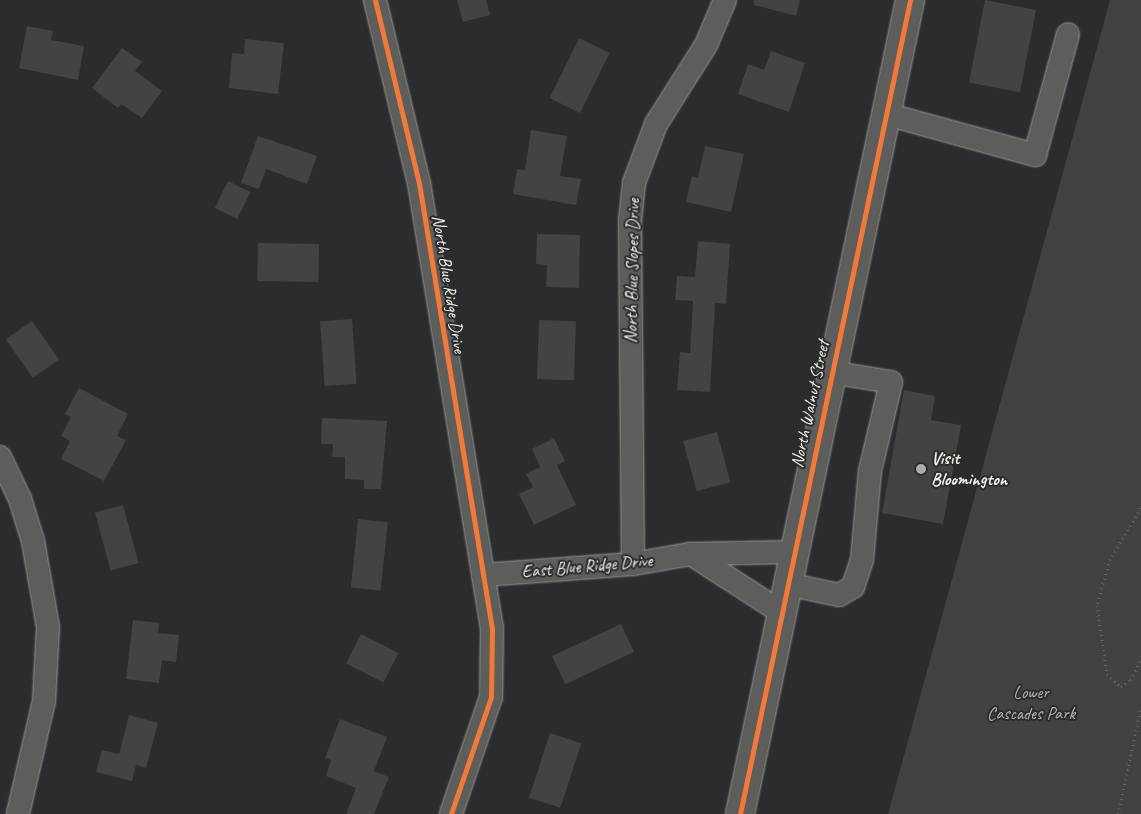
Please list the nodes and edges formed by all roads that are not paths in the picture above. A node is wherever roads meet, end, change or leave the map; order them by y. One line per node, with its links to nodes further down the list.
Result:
1 (374, 0): 11 (street, North Blue Ridge Drive)
2 (725, 0): 10 (street, North Blue Slopes Drive)
3 (910, 0): 5 (main road, North Walnut Street)
4 (1068, 34): 5 (street)
5 (886, 114): 6 (main road, North Walnut Street)
6 (830, 372): 8 (main road, North Walnut Street); 12 (street)
7 (0, 457): 14 (street)
8 (792, 552): 9 (street, East Blue Ridge Drive); 12 (main road, North Walnut Street)
9 (691, 554): 10 (street, East Blue Ridge Drive); 13 (street)
10 (633, 564): 11 (street, East Blue Ridge Drive)
11 (483, 575): 15 (street, North Blue Ridge Drive)
12 (787, 584): 13 (main road, North Walnut Street)
13 (781, 612): 16 (main road, North Walnut Street)
14 (18, 814)
15 (451, 814)
16 (740, 814)

